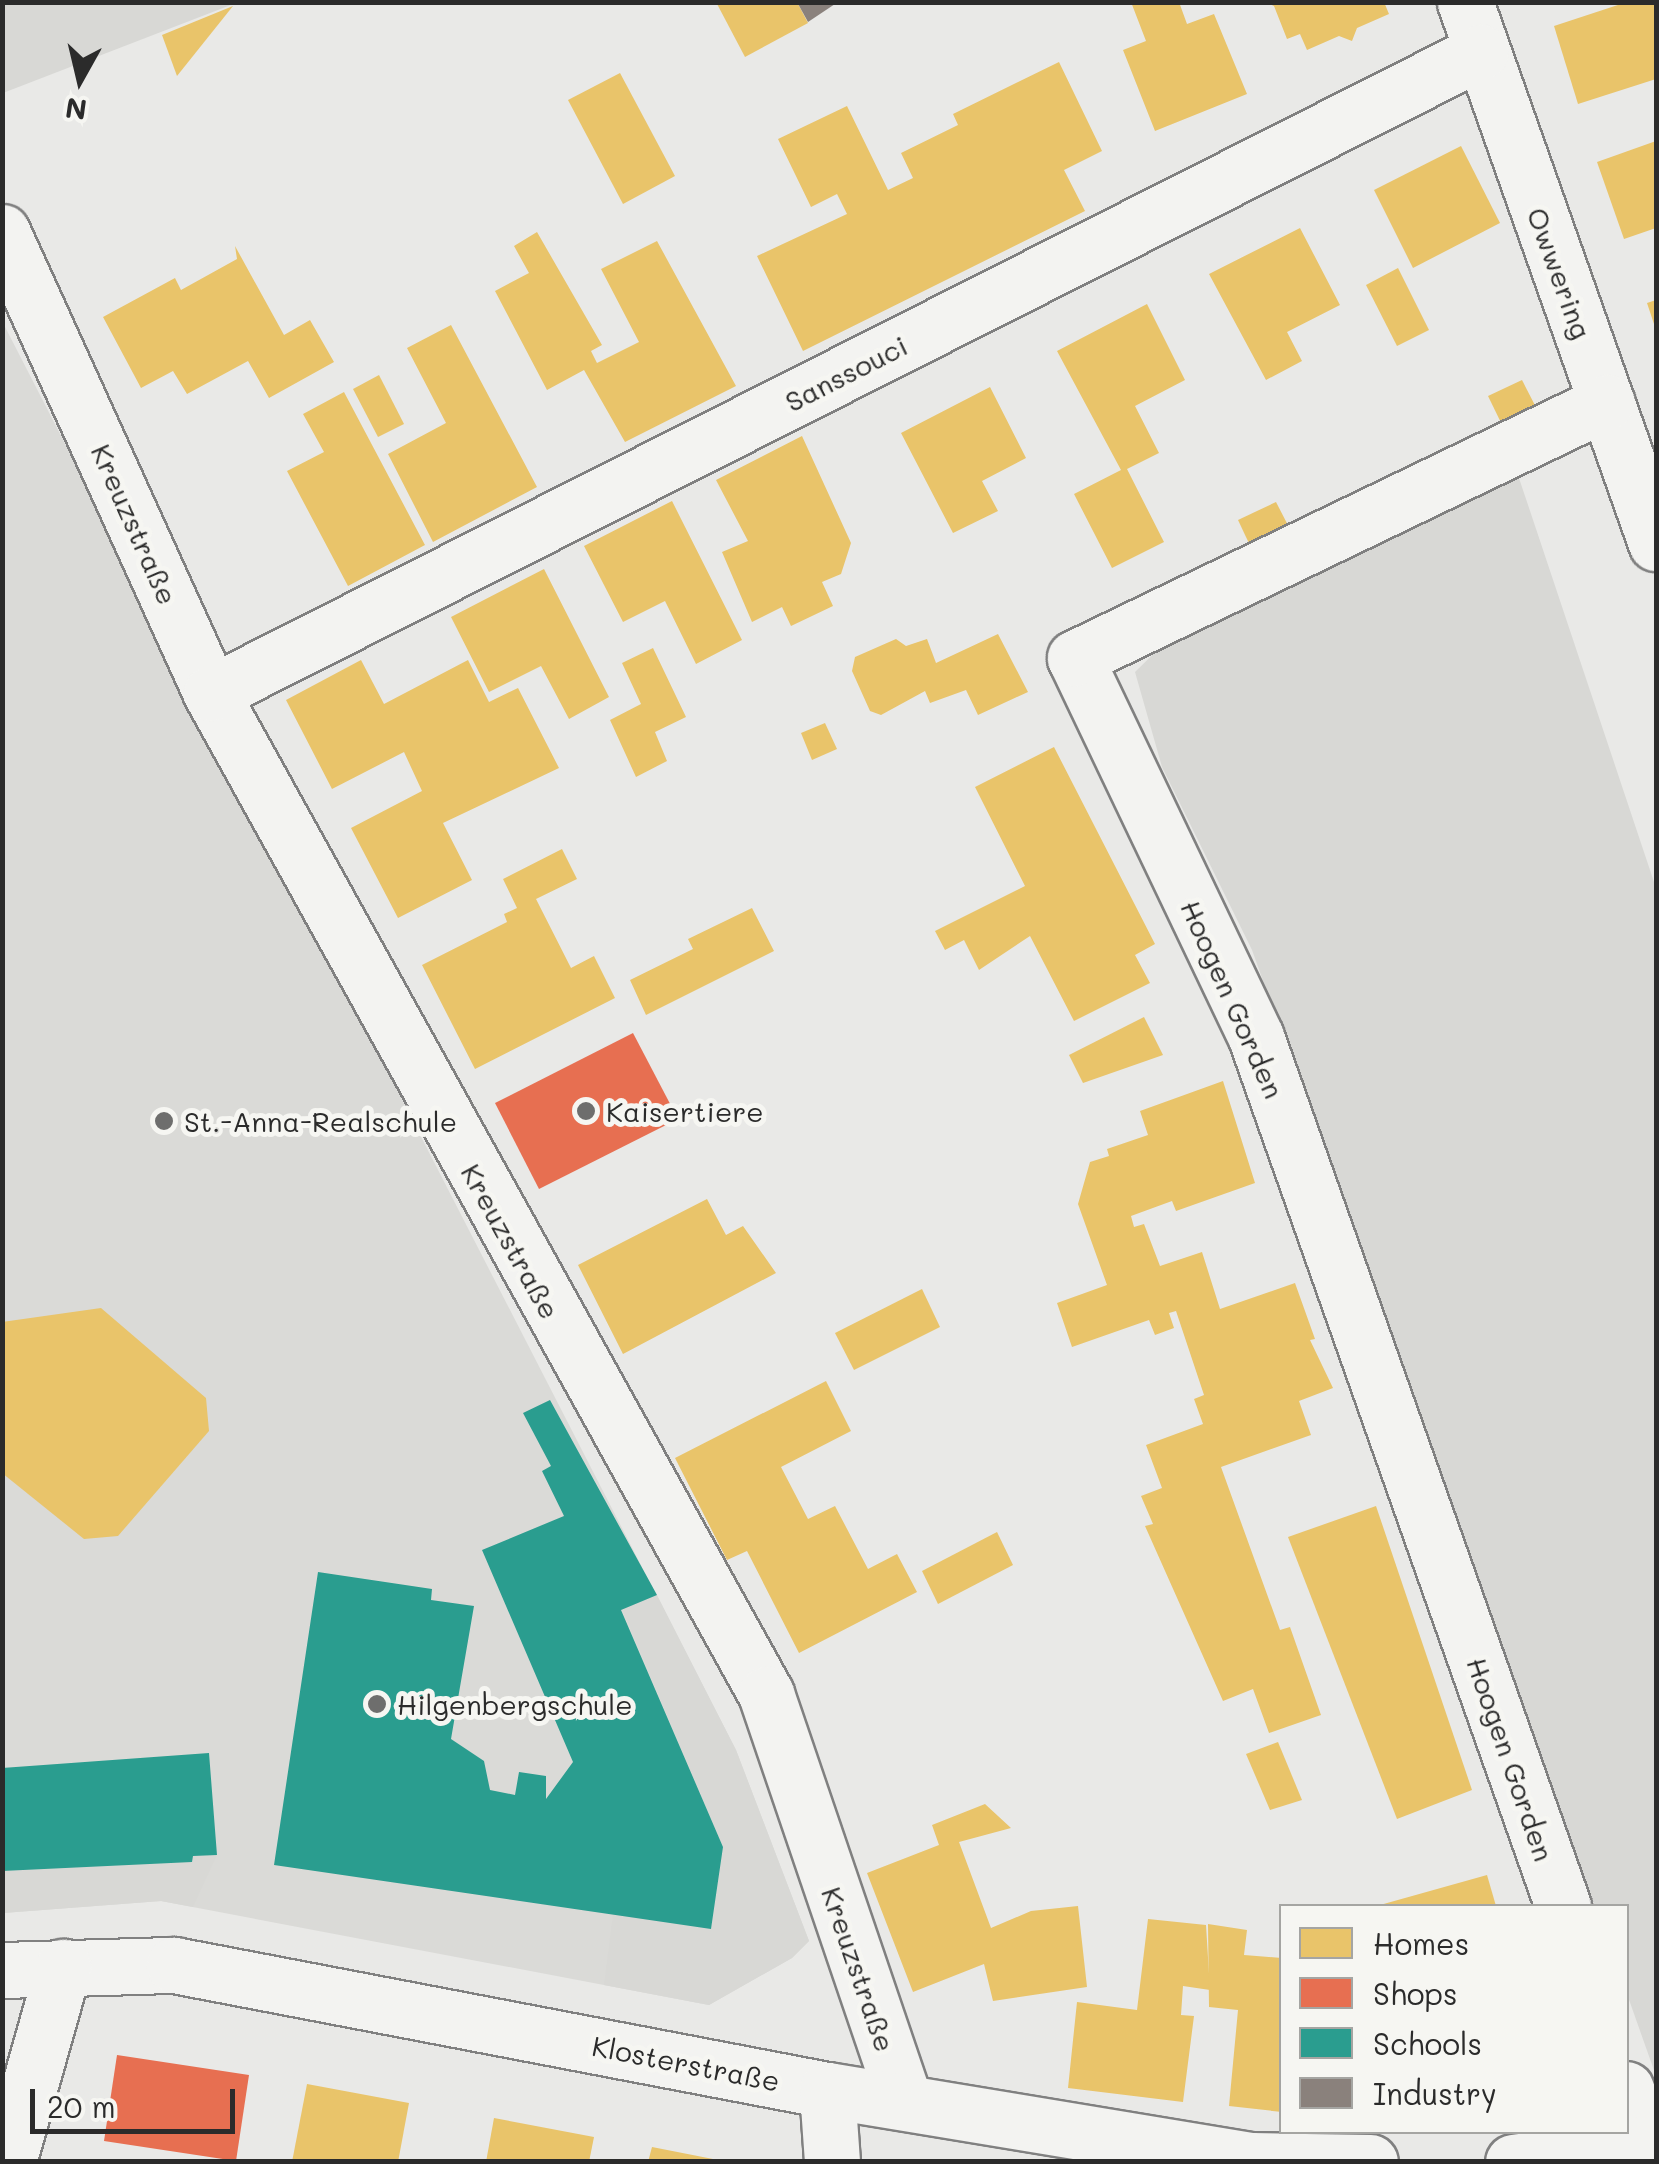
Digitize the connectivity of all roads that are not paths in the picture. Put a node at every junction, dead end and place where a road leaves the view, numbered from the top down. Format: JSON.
{"nodes":[{"id":1,"x":1472,"y":28,"type":"edge"},
{"id":2,"x":2,"y":232,"type":"edge"},
{"id":3,"x":1607,"y":402,"type":"junction"},
{"id":4,"x":1656,"y":543,"type":"edge"},
{"id":5,"x":211,"y":693,"type":"junction"},
{"id":6,"x":1562,"y":1904,"type":"edge"},
{"id":7,"x":63,"y":1967,"type":"junction"},
{"id":8,"x":2,"y":1970,"type":"edge"},
{"id":9,"x":827,"y":2090,"type":"junction"},
{"id":10,"x":1629,"y":2097,"type":"edge"},
{"id":11,"x":904,"y":2102,"type":"junction"},
{"id":12,"x":1656,"y":2130,"type":"edge"},
{"id":13,"x":1656,"y":2142,"type":"edge"},
{"id":14,"x":8,"y":2162,"type":"edge"},
{"id":15,"x":832,"y":2162,"type":"edge"},
{"id":16,"x":1370,"y":2162,"type":"edge"},
{"id":17,"x":1514,"y":2162,"type":"edge"}],
"edges":[{"from":1,"to":3,"type":"street","name":"Owwering"},
{"from":1,"to":5,"type":"street","name":"Sanssouci"},
{"from":2,"to":5,"type":"street","name":"Kreuzstraße"},
{"from":3,"to":4,"type":"street","name":"Owwering"},
{"from":3,"to":6,"type":"street","name":"Hoogen Gorden"},
{"from":5,"to":11,"type":"street","name":"Kreuzstraße"},
{"from":7,"to":8,"type":"street","name":"Klosterstraße"},
{"from":7,"to":9,"type":"street","name":"Klosterstraße"},
{"from":7,"to":14,"type":"street"},
{"from":9,"to":11,"type":"street","name":"Klosterstraße"},
{"from":9,"to":15,"type":"street"},
{"from":10,"to":12,"type":"street"},
{"from":11,"to":16,"type":"street","name":"Klosterstraße"},
{"from":13,"to":17,"type":"street"}]}
